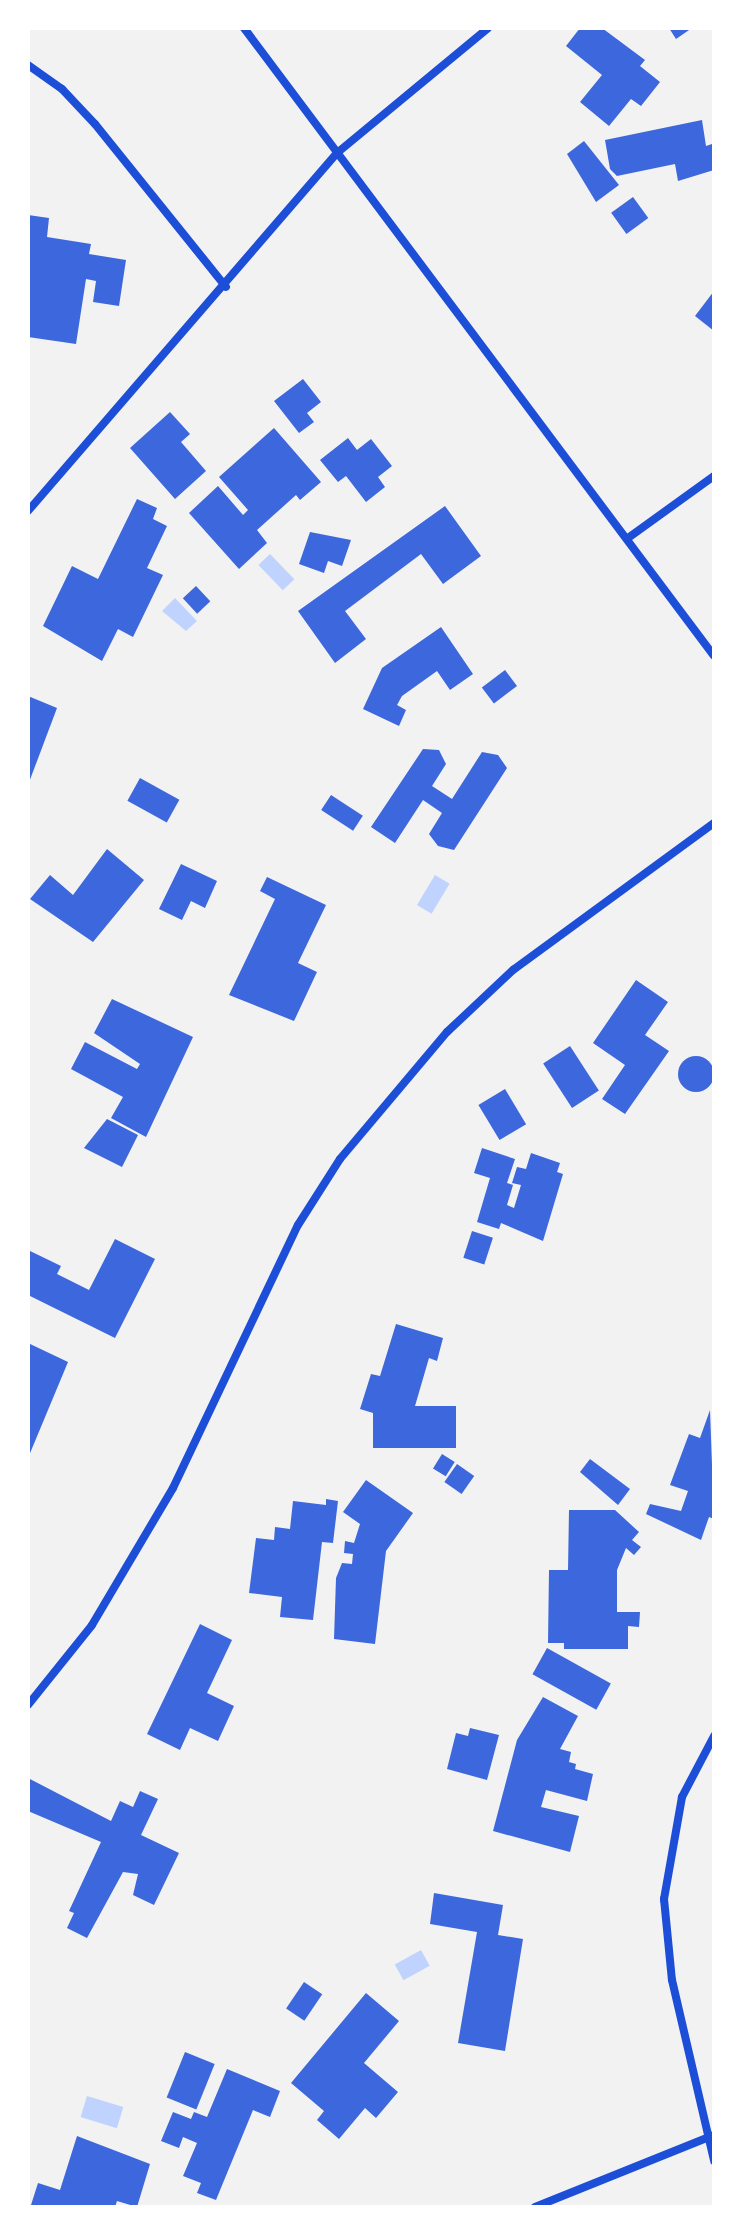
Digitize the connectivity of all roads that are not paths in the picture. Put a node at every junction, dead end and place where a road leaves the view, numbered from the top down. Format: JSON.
{"nodes":[{"id":1,"x":244,"y":28,"type":"edge"},
{"id":2,"x":488,"y":28,"type":"edge"},
{"id":3,"x":28,"y":65,"type":"edge"},
{"id":4,"x":337,"y":153,"type":"junction"},
{"id":5,"x":226,"y":287,"type":"junction"},
{"id":6,"x":714,"y":476,"type":"edge"},
{"id":7,"x":28,"y":511,"type":"edge"},
{"id":8,"x":628,"y":538,"type":"junction"},
{"id":9,"x":714,"y":656,"type":"edge"},
{"id":10,"x":714,"y":823,"type":"edge"},
{"id":11,"x":28,"y":1705,"type":"edge"},
{"id":12,"x":714,"y":1736,"type":"edge"},
{"id":13,"x":711,"y":2136,"type":"edge"},
{"id":14,"x":714,"y":2161,"type":"edge"},
{"id":15,"x":535,"y":2207,"type":"edge"}],
"edges":[{"from":1,"to":4,"type":"street"},
{"from":2,"to":4,"type":"street"},
{"from":3,"to":5,"type":"street"},
{"from":4,"to":5,"type":"street"},
{"from":4,"to":8,"type":"street"},
{"from":5,"to":7,"type":"street"},
{"from":6,"to":8,"type":"street"},
{"from":8,"to":9,"type":"street"},
{"from":10,"to":11,"type":"street"},
{"from":12,"to":13,"type":"street"},
{"from":13,"to":14,"type":"street"},
{"from":13,"to":15,"type":"street"}]}
